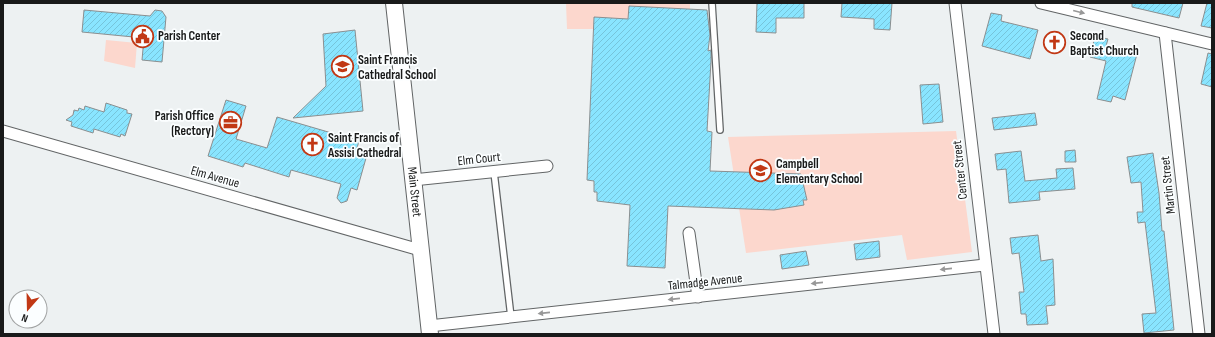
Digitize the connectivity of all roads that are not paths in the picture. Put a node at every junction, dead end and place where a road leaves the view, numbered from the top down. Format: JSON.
{"nodes":[{"id":1,"x":394,"y":3,"type":"edge"},
{"id":2,"x":712,"y":3,"type":"edge"},
{"id":3,"x":956,"y":3,"type":"edge"},
{"id":4,"x":1041,"y":3,"type":"edge"},
{"id":5,"x":1165,"y":33,"type":"junction"},
{"id":6,"x":1212,"y":44,"type":"edge"},
{"id":7,"x":720,"y":130,"type":"dead end"},
{"id":8,"x":3,"y":131,"type":"edge"},
{"id":9,"x":547,"y":166,"type":"dead end"},
{"id":10,"x":494,"y":172,"type":"junction"},
{"id":11,"x":413,"y":180,"type":"junction"},
{"id":12,"x":689,"y":233,"type":"dead end"},
{"id":13,"x":420,"y":250,"type":"junction"},
{"id":14,"x":985,"y":265,"type":"junction"},
{"id":15,"x":698,"y":297,"type":"junction"},
{"id":16,"x":511,"y":317,"type":"junction"},
{"id":17,"x":429,"y":330,"type":"edge"},
{"id":18,"x":994,"y":334,"type":"edge"},
{"id":19,"x":1199,"y":334,"type":"edge"}],
"edges":[{"from":1,"to":11,"type":"street","name":"Main Street"},
{"from":2,"to":7,"type":"lane"},
{"from":3,"to":14,"type":"street","name":"Center Street"},
{"from":4,"to":5,"type":"street","one_way":true},
{"from":5,"to":6,"type":"street"},
{"from":5,"to":19,"type":"street","name":"Martin Street"},
{"from":8,"to":13,"type":"street","name":"Elm Avenue"},
{"from":9,"to":10,"type":"street","name":"Elm Court"},
{"from":10,"to":11,"type":"street","name":"Elm Court"},
{"from":10,"to":16,"type":"lane"},
{"from":11,"to":13,"type":"street","name":"Main Street"},
{"from":12,"to":15,"type":"street"},
{"from":13,"to":17,"type":"street","name":"Main Street"},
{"from":14,"to":15,"type":"street","name":"Talmadge Avenue","one_way":true},
{"from":14,"to":18,"type":"street","name":"Center Street"},
{"from":15,"to":16,"type":"street","name":"Talmadge Avenue","one_way":true},
{"from":16,"to":17,"type":"street","name":"Talmadge Avenue"}]}
